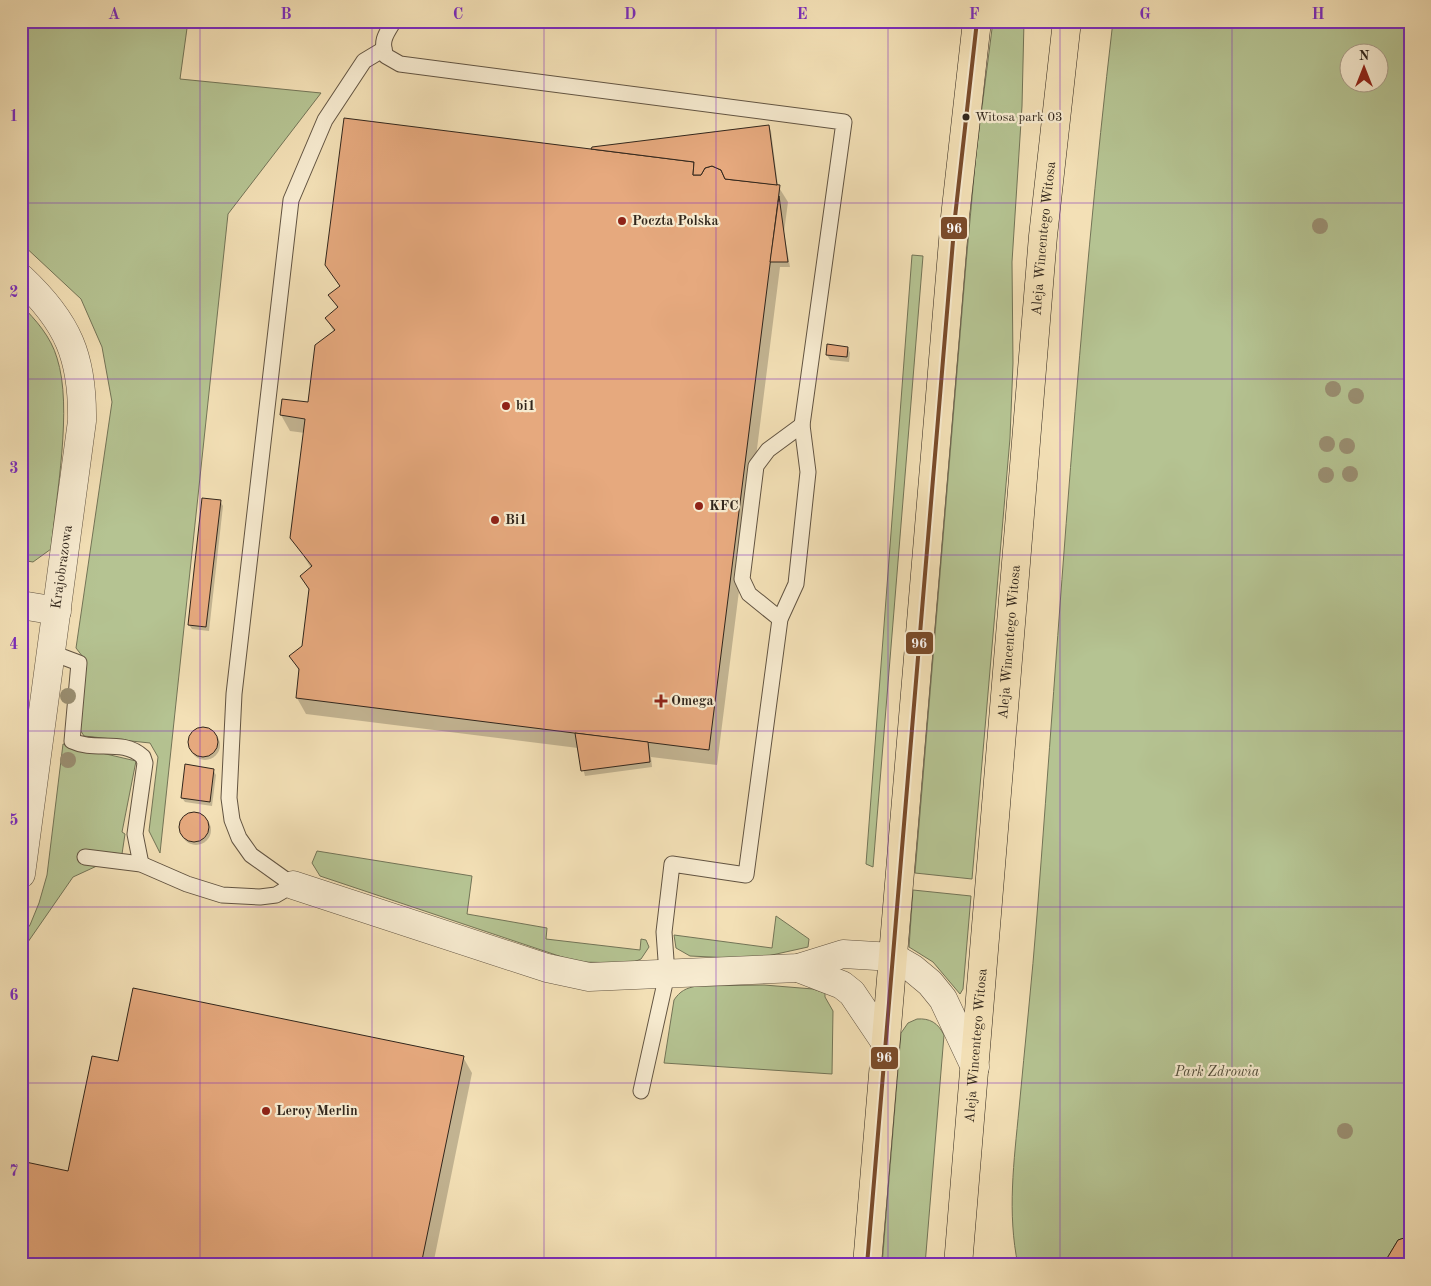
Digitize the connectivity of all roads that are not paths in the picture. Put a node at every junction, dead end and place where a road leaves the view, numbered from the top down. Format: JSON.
{"nodes":[{"id":1,"x":394,"y":21,"type":"edge"},
{"id":2,"x":977,"y":21,"type":"edge"},
{"id":3,"x":1066,"y":21,"type":"edge"},
{"id":4,"x":384,"y":49,"type":"junction"},
{"id":5,"x":21,"y":278,"type":"edge"},
{"id":6,"x":802,"y":425,"type":"junction"},
{"id":7,"x":21,"y":605,"type":"edge"},
{"id":8,"x":56,"y":611,"type":"junction"},
{"id":9,"x":780,"y":619,"type":"junction"},
{"id":10,"x":63,"y":657,"type":"dead end"},
{"id":11,"x":85,"y":857,"type":"dead end"},
{"id":12,"x":141,"y":864,"type":"junction"},
{"id":13,"x":21,"y":874,"type":"edge"},
{"id":14,"x":293,"y":885,"type":"junction"},
{"id":15,"x":893,"y":957,"type":"junction"},
{"id":16,"x":798,"y":968,"type":"junction"},
{"id":17,"x":667,"y":974,"type":"junction"},
{"id":18,"x":886,"y":1042,"type":"junction"},
{"id":19,"x":975,"y":1067,"type":"junction"},
{"id":20,"x":641,"y":1091,"type":"dead end"},
{"id":21,"x":867,"y":1265,"type":"edge"},
{"id":22,"x":958,"y":1265,"type":"edge"}],
"edges":[{"from":1,"to":4,"type":"lane"},
{"from":2,"to":15,"type":"main road"},
{"from":3,"to":19,"type":"main road","name":"Aleja Wincentego Witosa"},
{"from":4,"to":6,"type":"lane"},
{"from":4,"to":14,"type":"lane"},
{"from":5,"to":8,"type":"street","name":"Krajobrazowa"},
{"from":6,"to":9,"type":"lane"},
{"from":6,"to":9,"type":"lane"},
{"from":7,"to":8,"type":"street"},
{"from":8,"to":13,"type":"street","name":"Krajobrazowa"},
{"from":9,"to":17,"type":"lane"},
{"from":10,"to":12,"type":"lane"},
{"from":11,"to":12,"type":"lane"},
{"from":12,"to":14,"type":"lane"},
{"from":14,"to":17,"type":"street"},
{"from":15,"to":16,"type":"street"},
{"from":15,"to":18,"type":"main road"},
{"from":15,"to":19,"type":"street"},
{"from":16,"to":17,"type":"street"},
{"from":16,"to":18,"type":"street"},
{"from":17,"to":20,"type":"lane"},
{"from":18,"to":21,"type":"main road"},
{"from":19,"to":22,"type":"main road","name":"Aleja Wincentego Witosa"}]}
